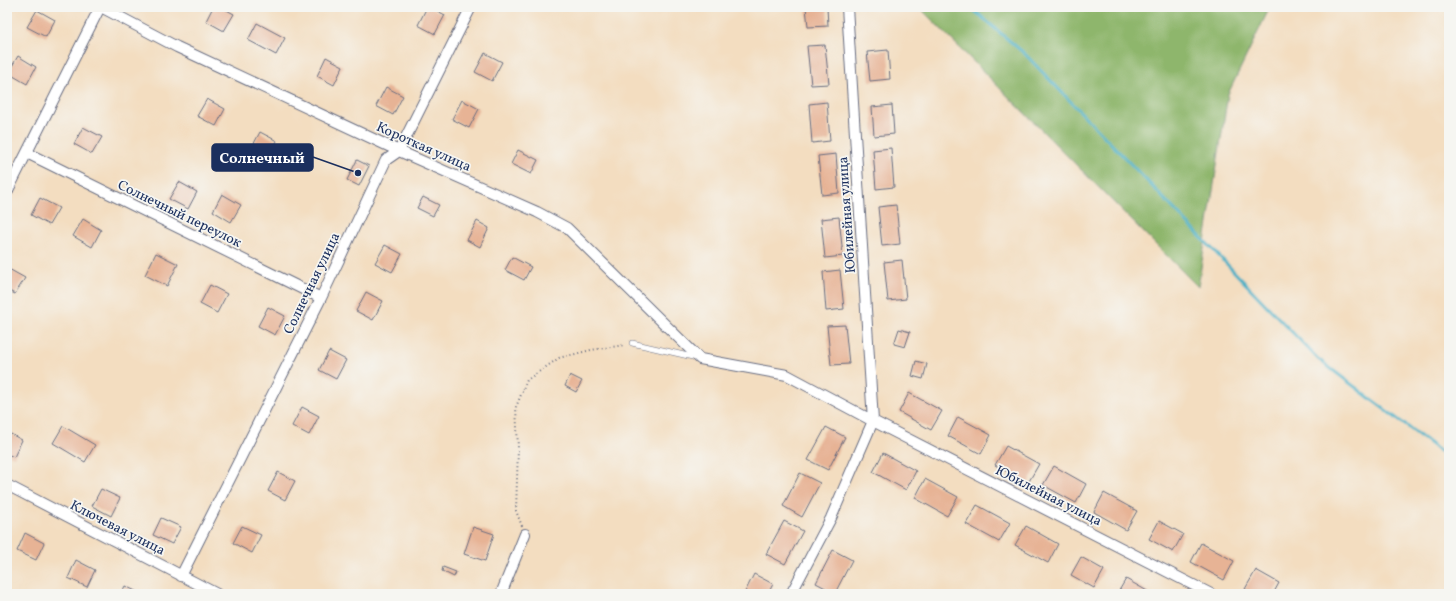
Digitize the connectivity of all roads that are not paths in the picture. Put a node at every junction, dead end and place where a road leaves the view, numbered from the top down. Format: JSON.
{"nodes":[{"id":1,"x":101,"y":7,"type":"edge"},
{"id":2,"x":471,"y":7,"type":"edge"},
{"id":3,"x":847,"y":7,"type":"edge"},
{"id":4,"x":399,"y":151,"type":"junction"},
{"id":5,"x":26,"y":153,"type":"junction"},
{"id":6,"x":7,"y":192,"type":"edge"},
{"id":7,"x":321,"y":298,"type":"junction"},
{"id":8,"x":632,"y":343,"type":"road end"},
{"id":9,"x":700,"y":359,"type":"junction"},
{"id":10,"x":873,"y":421,"type":"junction"},
{"id":11,"x":7,"y":485,"type":"edge"},
{"id":12,"x":525,"y":534,"type":"road end"},
{"id":13,"x":181,"y":576,"type":"junction"},
{"id":14,"x":217,"y":594,"type":"edge"},
{"id":15,"x":501,"y":594,"type":"edge"},
{"id":16,"x":791,"y":594,"type":"edge"},
{"id":17,"x":1211,"y":594,"type":"edge"}],
"edges":[{"from":1,"to":4,"type":"street","name":"Короткая улица"},
{"from":1,"to":5,"type":"street"},
{"from":2,"to":4,"type":"street","name":"Солнечная улица"},
{"from":3,"to":10,"type":"street","name":"Юбилейная улица"},
{"from":4,"to":7,"type":"street","name":"Солнечная улица"},
{"from":4,"to":9,"type":"street","name":"Короткая улица"},
{"from":5,"to":6,"type":"street"},
{"from":5,"to":7,"type":"street","name":"Солнечный переулок"},
{"from":7,"to":13,"type":"street","name":"Солнечная улица"},
{"from":8,"to":9,"type":"lane"},
{"from":9,"to":10,"type":"street","name":"Юбилейная улица"},
{"from":10,"to":16,"type":"street","name":"Юбилейная улица"},
{"from":10,"to":17,"type":"street","name":"Юбилейная улица"},
{"from":11,"to":13,"type":"street","name":"Ключевая улица"},
{"from":12,"to":15,"type":"street"},
{"from":13,"to":14,"type":"street","name":"Ключевая улица"}]}
